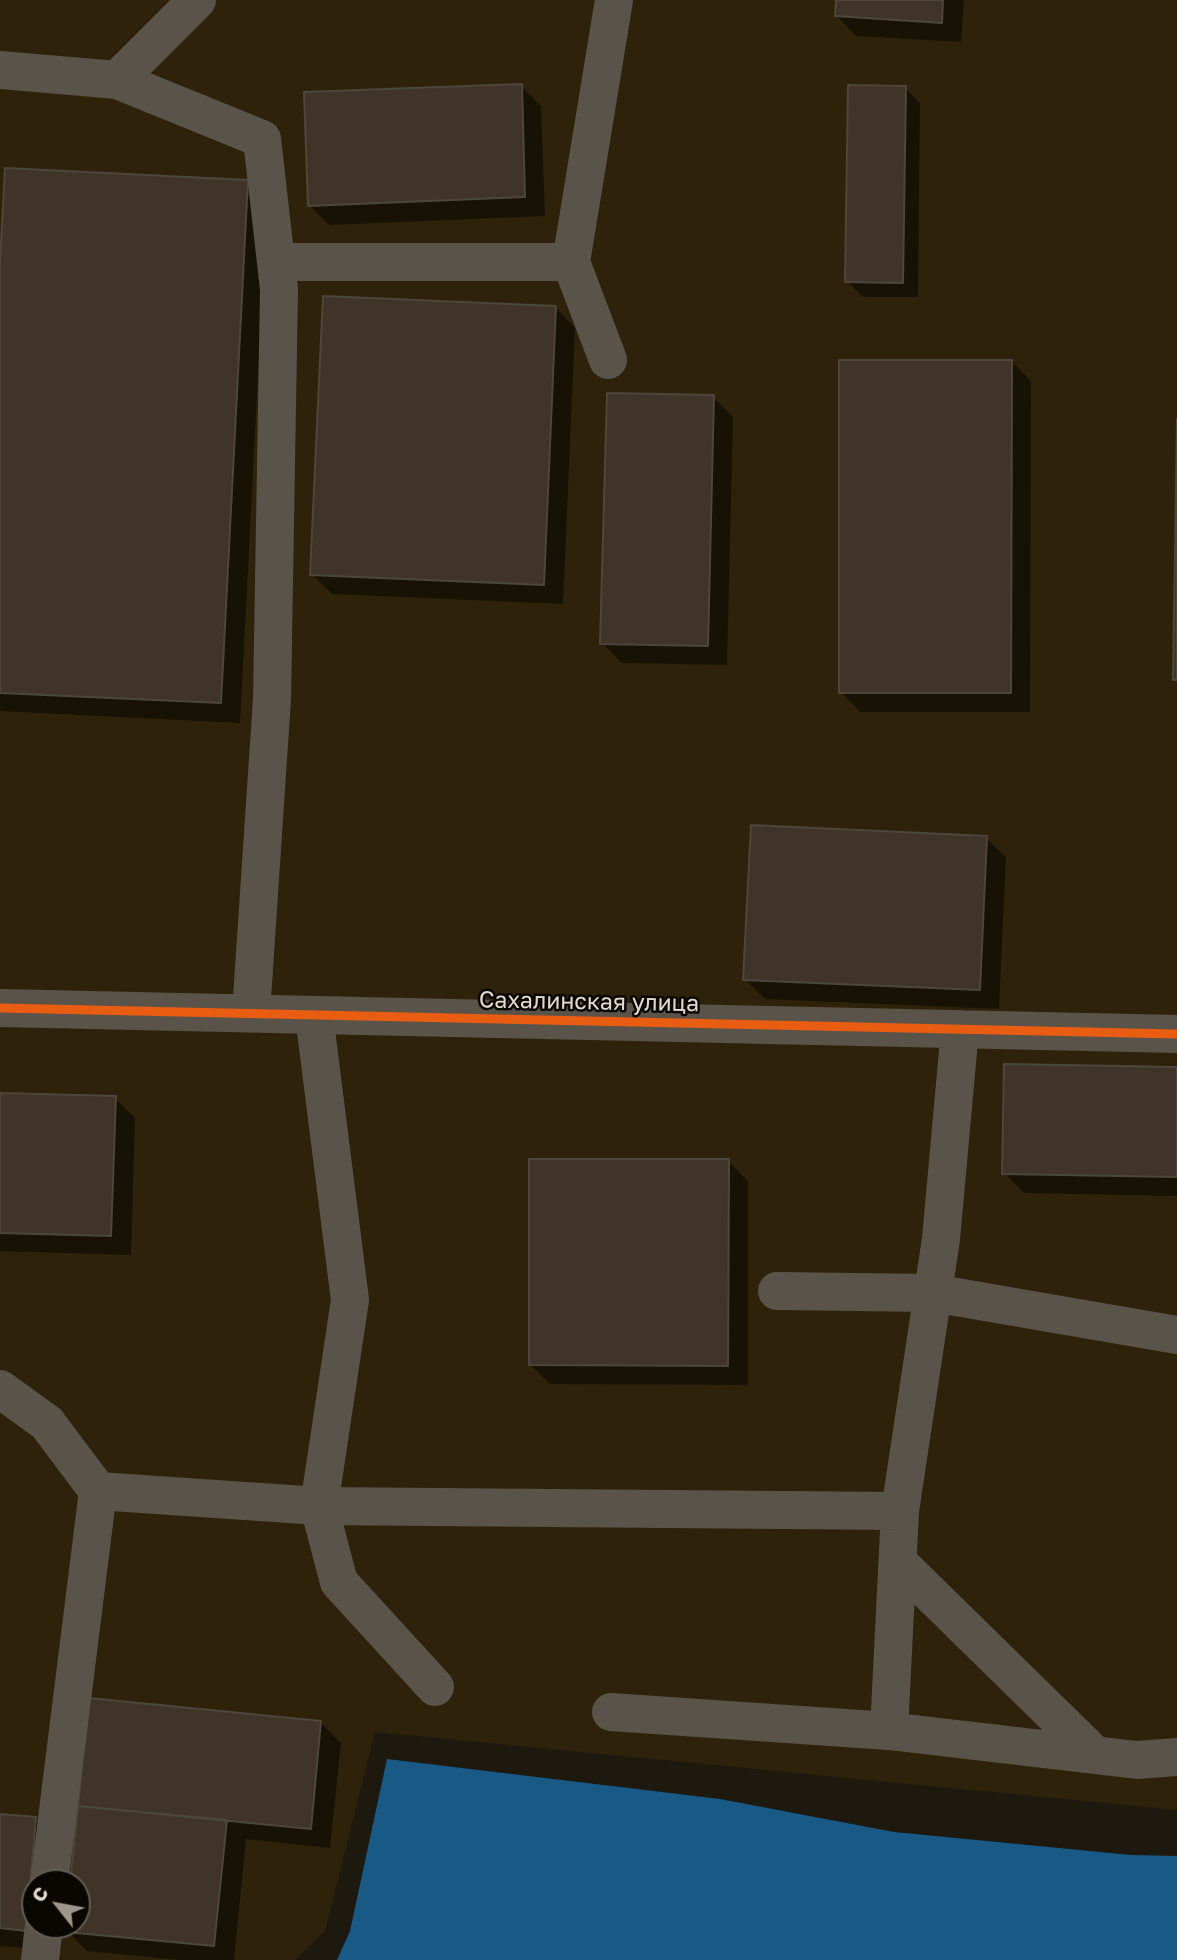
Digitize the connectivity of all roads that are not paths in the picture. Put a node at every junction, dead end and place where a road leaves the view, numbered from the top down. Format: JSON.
{"nodes":[{"id":1,"x":197,"y":0,"type":"edge"},
{"id":2,"x":614,"y":0,"type":"edge"},
{"id":3,"x":0,"y":70,"type":"edge"},
{"id":4,"x":117,"y":80,"type":"junction"},
{"id":5,"x":276,"y":262,"type":"junction"},
{"id":6,"x":571,"y":262,"type":"junction"},
{"id":7,"x":608,"y":360,"type":"dead end"},
{"id":8,"x":0,"y":1008,"type":"edge"},
{"id":9,"x":251,"y":1013,"type":"junction"},
{"id":10,"x":314,"y":1015,"type":"junction"},
{"id":11,"x":960,"y":1029,"type":"junction"},
{"id":12,"x":1177,"y":1034,"type":"edge"},
{"id":13,"x":777,"y":1291,"type":"dead end"},
{"id":14,"x":933,"y":1293,"type":"junction"},
{"id":15,"x":1177,"y":1335,"type":"edge"},
{"id":16,"x":0,"y":1389,"type":"edge"},
{"id":17,"x":98,"y":1491,"type":"junction"},
{"id":18,"x":319,"y":1506,"type":"junction"},
{"id":19,"x":900,"y":1511,"type":"junction"},
{"id":20,"x":898,"y":1562,"type":"junction"},
{"id":21,"x":435,"y":1687,"type":"dead end"},
{"id":22,"x":611,"y":1712,"type":"dead end"},
{"id":23,"x":889,"y":1731,"type":"junction"},
{"id":24,"x":1095,"y":1755,"type":"junction"},
{"id":25,"x":1177,"y":1757,"type":"edge"},
{"id":26,"x":52,"y":1869,"type":"edge"},
{"id":27,"x":42,"y":1939,"type":"edge"},
{"id":28,"x":40,"y":1960,"type":"edge"}],
"edges":[{"from":1,"to":4,"type":"street"},
{"from":2,"to":6,"type":"street"},
{"from":3,"to":4,"type":"street"},
{"from":4,"to":5,"type":"street"},
{"from":5,"to":6,"type":"street"},
{"from":5,"to":9,"type":"street"},
{"from":6,"to":7,"type":"street"},
{"from":8,"to":9,"type":"street","name":"Сахалинская улица"},
{"from":9,"to":10,"type":"street","name":"Сахалинская улица"},
{"from":10,"to":11,"type":"street","name":"Сахалинская улица"},
{"from":10,"to":18,"type":"street"},
{"from":11,"to":12,"type":"street","name":"Сахалинская улица"},
{"from":11,"to":14,"type":"street"},
{"from":13,"to":14,"type":"street"},
{"from":14,"to":15,"type":"street"},
{"from":14,"to":19,"type":"street"},
{"from":16,"to":17,"type":"street"},
{"from":17,"to":18,"type":"street"},
{"from":17,"to":26,"type":"street"},
{"from":18,"to":19,"type":"street"},
{"from":18,"to":21,"type":"street"},
{"from":19,"to":20,"type":"street"},
{"from":20,"to":23,"type":"street"},
{"from":20,"to":24,"type":"street"},
{"from":22,"to":23,"type":"street"},
{"from":23,"to":24,"type":"street"},
{"from":24,"to":25,"type":"street"},
{"from":27,"to":28,"type":"street"}]}
